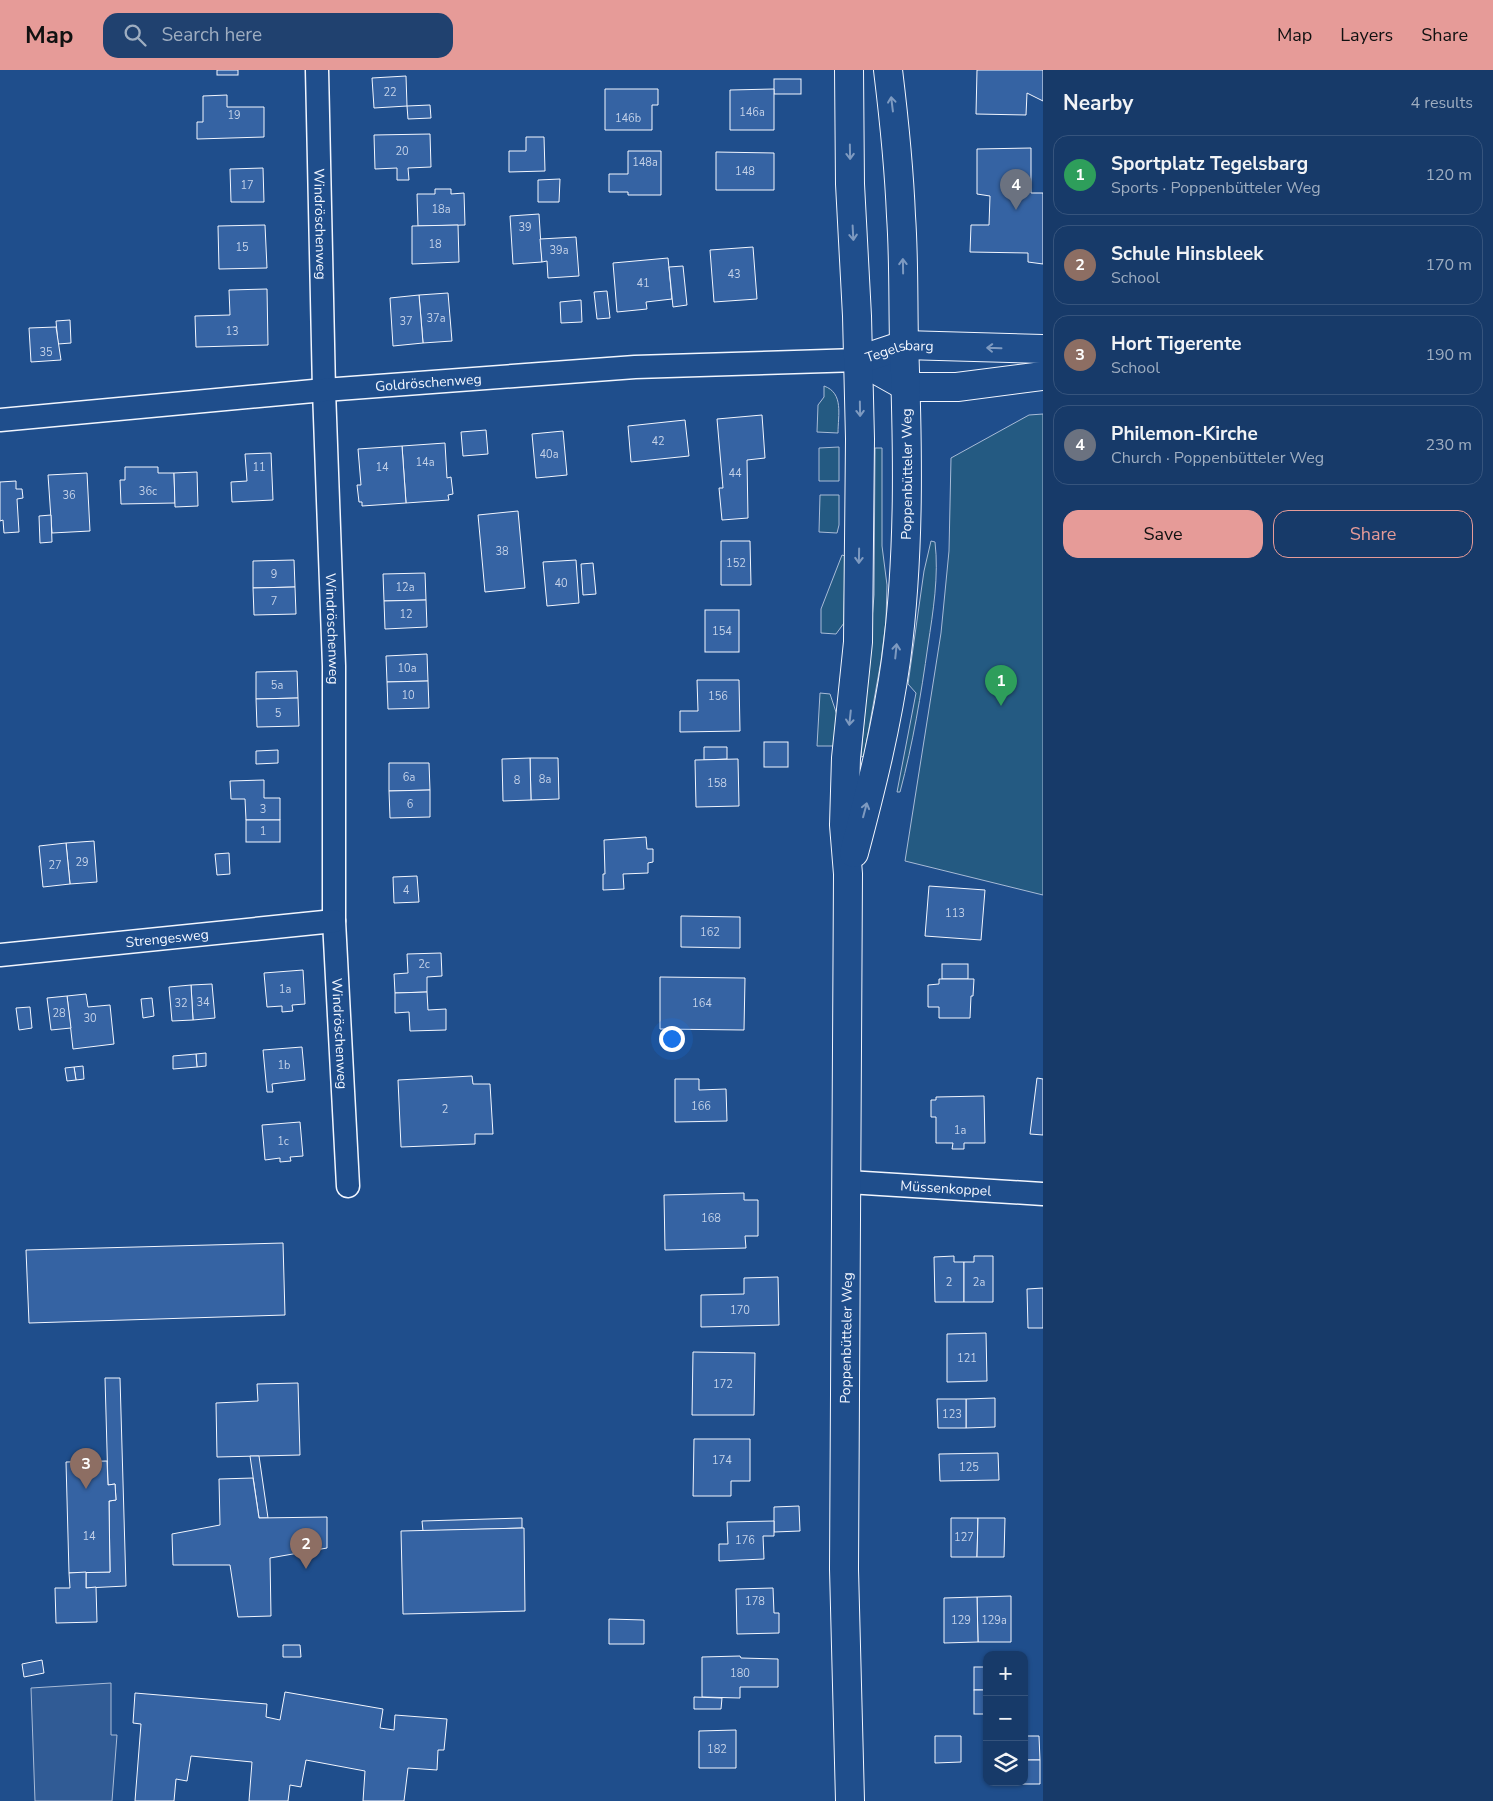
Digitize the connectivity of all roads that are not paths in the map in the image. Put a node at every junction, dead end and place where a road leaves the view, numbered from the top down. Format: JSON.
{"nodes":[{"id":1,"x":317,"y":70,"type":"edge"},
{"id":2,"x":849,"y":70,"type":"edge"},
{"id":3,"x":888,"y":70,"type":"edge"},
{"id":4,"x":904,"y":345,"type":"junction"},
{"id":5,"x":1043,"y":349,"type":"edge"},
{"id":6,"x":859,"y":360,"type":"junction"},
{"id":7,"x":1043,"y":376,"type":"edge"},
{"id":8,"x":907,"y":387,"type":"junction"},
{"id":9,"x":324,"y":390,"type":"junction"},
{"id":10,"x":0,"y":420,"type":"edge"},
{"id":11,"x":848,"y":874,"type":"junction"},
{"id":12,"x":334,"y":921,"type":"junction"},
{"id":13,"x":0,"y":955,"type":"edge"},
{"id":14,"x":848,"y":1182,"type":"junction"},
{"id":15,"x":348,"y":1186,"type":"dead end"},
{"id":16,"x":1043,"y":1194,"type":"edge"},
{"id":17,"x":850,"y":1801,"type":"edge"}],
"edges":[{"from":1,"to":9,"type":"street","name":"Windröschenweg"},
{"from":2,"to":6,"type":"main road","name":"Poppenbütteler Weg","one_way":true},
{"from":4,"to":3,"type":"main road","name":"Poppenbütteler Weg","one_way":true},
{"from":5,"to":4,"type":"main road","name":"Tegelsbarg","one_way":true},
{"from":4,"to":6,"type":"main road","name":"Tegelsbarg"},
{"from":4,"to":8,"type":"main road","name":"Poppenbütteler Weg"},
{"from":6,"to":8,"type":"main road","name":"Tegelsbarg"},
{"from":6,"to":9,"type":"street","name":"Goldröschenweg"},
{"from":6,"to":11,"type":"main road","name":"Poppenbütteler Weg","one_way":true},
{"from":7,"to":8,"type":"main road","name":"Tegelsbarg"},
{"from":11,"to":8,"type":"main road","name":"Poppenbütteler Weg","one_way":true},
{"from":9,"to":10,"type":"street","name":"Goldröschenweg"},
{"from":9,"to":12,"type":"street","name":"Windröschenweg"},
{"from":11,"to":14,"type":"main road","name":"Poppenbütteler Weg"},
{"from":12,"to":13,"type":"street","name":"Strengesweg"},
{"from":12,"to":15,"type":"street","name":"Windröschenweg"},
{"from":14,"to":16,"type":"street","name":"Müssenkoppel"},
{"from":14,"to":17,"type":"main road","name":"Poppenbütteler Weg"}]}
